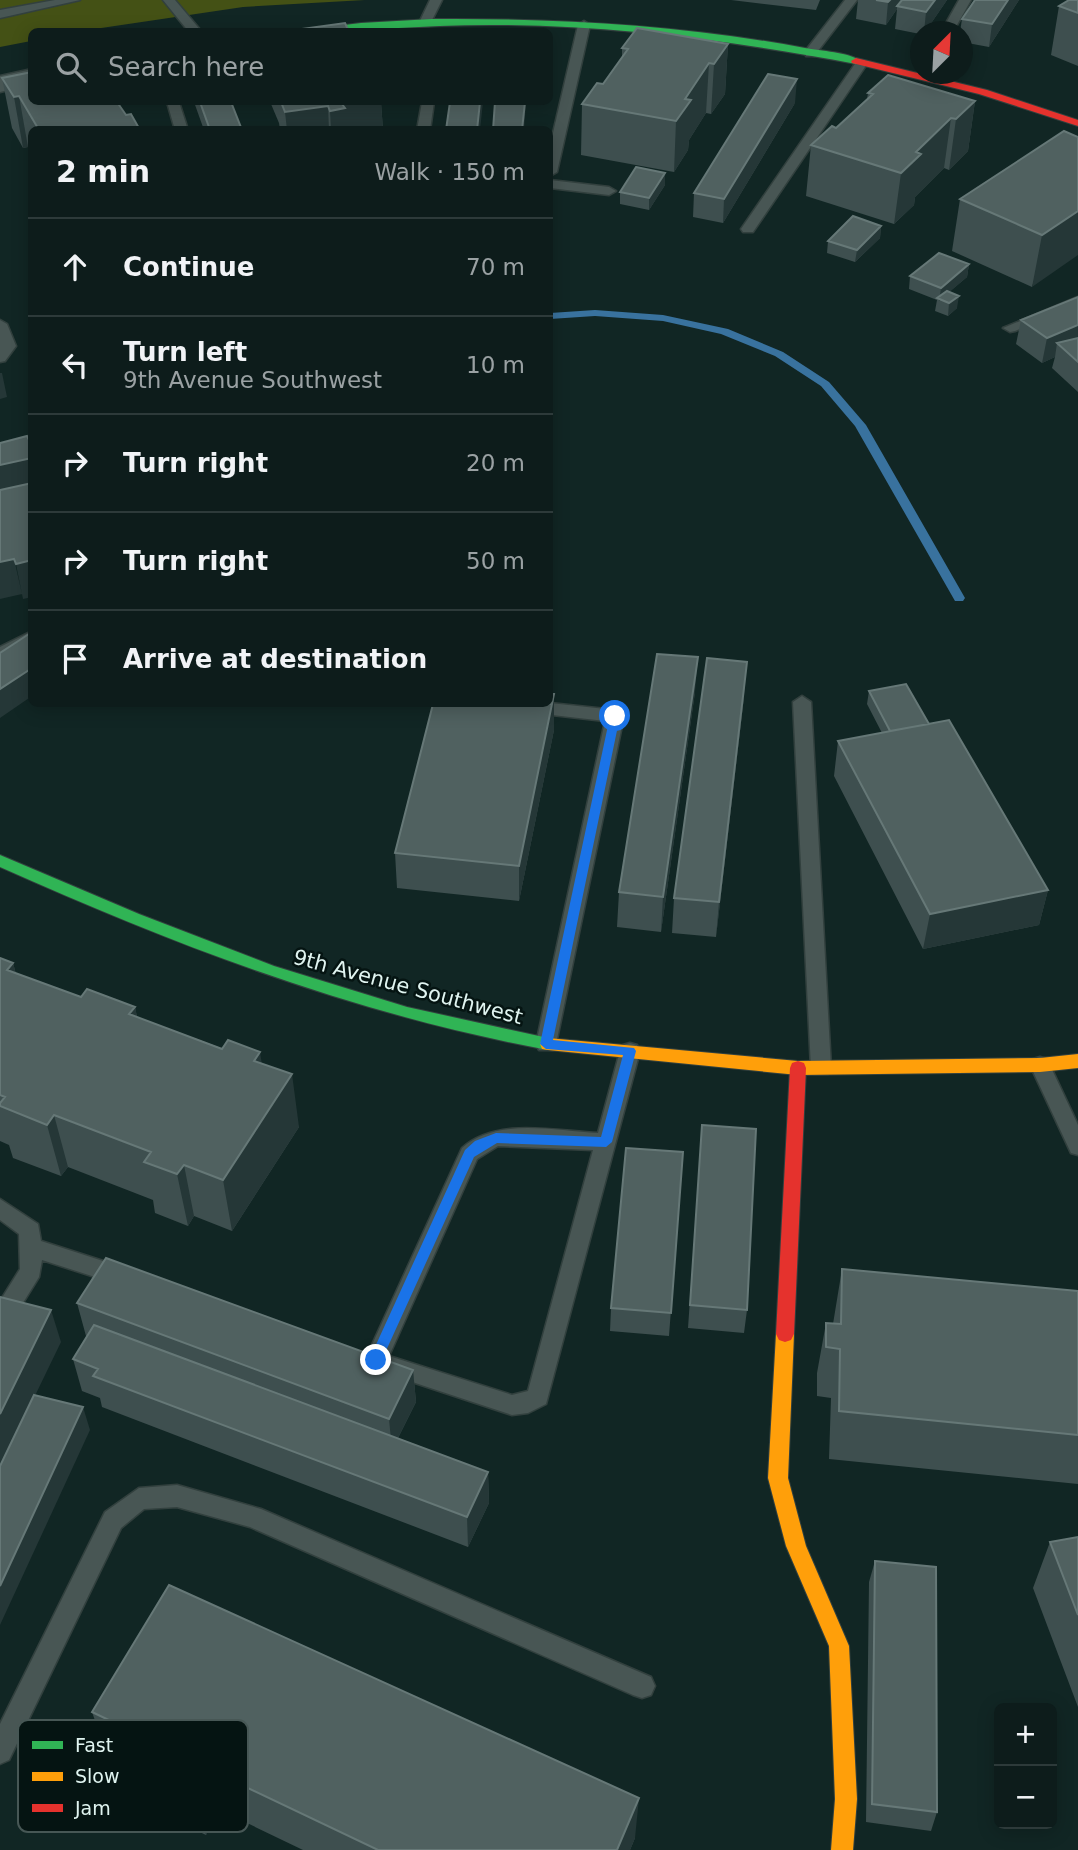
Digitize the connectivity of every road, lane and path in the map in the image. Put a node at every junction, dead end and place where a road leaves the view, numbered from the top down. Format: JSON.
{"nodes":[{"id":1,"x":74,"y":0,"type":"edge"},
{"id":2,"x":169,"y":0,"type":"edge"},
{"id":3,"x":436,"y":0,"type":"edge"},
{"id":4,"x":850,"y":0,"type":"edge"},
{"id":5,"x":965,"y":0,"type":"edge"},
{"id":6,"x":0,"y":14,"type":"edge"},
{"id":7,"x":953,"y":21,"type":"edge"},
{"id":8,"x":425,"y":23,"type":"junction"},
{"id":9,"x":584,"y":25,"type":"junction"},
{"id":10,"x":442,"y":27,"type":"edge"},
{"id":11,"x":193,"y":28,"type":"edge"},
{"id":12,"x":321,"y":28,"type":"edge"},
{"id":13,"x":810,"y":53,"type":"junction"},
{"id":14,"x":861,"y":64,"type":"junction"},
{"id":15,"x":910,"y":73,"type":"edge"},
{"id":16,"x":28,"y":77,"type":"edge"},
{"id":17,"x":0,"y":84,"type":"edge"},
{"id":18,"x":951,"y":84,"type":"edge"},
{"id":19,"x":174,"y":105,"type":"edge"},
{"id":20,"x":427,"y":105,"type":"edge"},
{"id":21,"x":1078,"y":123,"type":"edge"},
{"id":22,"x":181,"y":126,"type":"edge"},
{"id":23,"x":424,"y":126,"type":"edge"},
{"id":24,"x":553,"y":159,"type":"edge"},
{"id":25,"x":553,"y":184,"type":"edge"},
{"id":26,"x":610,"y":191,"type":"dead end"},
{"id":27,"x":748,"y":229,"type":"dead end"},
{"id":28,"x":1078,"y":301,"type":"edge"},
{"id":29,"x":0,"y":324,"type":"edge"},
{"id":30,"x":1010,"y":328,"type":"dead end"},
{"id":31,"x":0,"y":358,"type":"edge"},
{"id":32,"x":28,"y":637,"type":"edge"},
{"id":33,"x":0,"y":654,"type":"edge"},
{"id":34,"x":802,"y":702,"type":"dead end"},
{"id":35,"x":535,"y":707,"type":"edge"},
{"id":36,"x":0,"y":861,"type":"edge"},
{"id":37,"x":546,"y":1044,"type":"junction"},
{"id":38,"x":630,"y":1051,"type":"junction"},
{"id":39,"x":1078,"y":1061,"type":"edge"},
{"id":40,"x":1040,"y":1065,"type":"junction"},
{"id":41,"x":798,"y":1068,"type":"junction"},
{"id":42,"x":821,"y":1068,"type":"junction"},
{"id":43,"x":606,"y":1142,"type":"junction"},
{"id":44,"x":1078,"y":1147,"type":"edge"},
{"id":45,"x":0,"y":1208,"type":"edge"},
{"id":46,"x":30,"y":1247,"type":"junction"},
{"id":47,"x":150,"y":1286,"type":"edge"},
{"id":48,"x":0,"y":1320,"type":"edge"},
{"id":49,"x":349,"y":1352,"type":"edge"},
{"id":50,"x":376,"y":1360,"type":"junction"},
{"id":51,"x":642,"y":1686,"type":"dead end"},
{"id":52,"x":0,"y":1751,"type":"edge"},
{"id":53,"x":842,"y":1850,"type":"edge"}],
"edges":[{"from":1,"to":6,"type":"lane"},
{"from":2,"to":11,"type":"lane"},
{"from":3,"to":8,"type":"lane"},
{"from":4,"to":13,"type":"lane"},
{"from":5,"to":7,"type":"lane"},
{"from":8,"to":10,"type":"street"},
{"from":8,"to":12,"type":"street"},
{"from":9,"to":10,"type":"street"},
{"from":9,"to":13,"type":"street"},
{"from":9,"to":24,"type":"lane"},
{"from":13,"to":14,"type":"street"},
{"from":14,"to":15,"type":"street"},
{"from":14,"to":27,"type":"lane"},
{"from":16,"to":17,"type":"street"},
{"from":18,"to":21,"type":"street"},
{"from":19,"to":22,"type":"lane"},
{"from":20,"to":23,"type":"lane"},
{"from":25,"to":26,"type":"lane"},
{"from":28,"to":30,"type":"lane"},
{"from":29,"to":31,"type":"lane"},
{"from":32,"to":33,"type":"lane"},
{"from":34,"to":42,"type":"lane"},
{"from":35,"to":37,"type":"lane"},
{"from":36,"to":37,"type":"street","name":"9th Avenue Southwest"},
{"from":37,"to":38,"type":"street","name":"9th Avenue Southwest"},
{"from":38,"to":41,"type":"street","name":"9th Avenue Southwest"},
{"from":38,"to":43,"type":"lane"},
{"from":39,"to":40,"type":"street","name":"9th Avenue Southwest"},
{"from":40,"to":42,"type":"street","name":"9th Avenue Southwest"},
{"from":40,"to":44,"type":"lane"},
{"from":41,"to":42,"type":"street","name":"9th Avenue Southwest"},
{"from":41,"to":53,"type":"street"},
{"from":43,"to":50,"type":"lane"},
{"from":43,"to":50,"type":"lane"},
{"from":45,"to":46,"type":"lane"},
{"from":46,"to":47,"type":"lane"},
{"from":46,"to":48,"type":"lane"},
{"from":49,"to":50,"type":"lane"},
{"from":51,"to":52,"type":"lane"}]}
